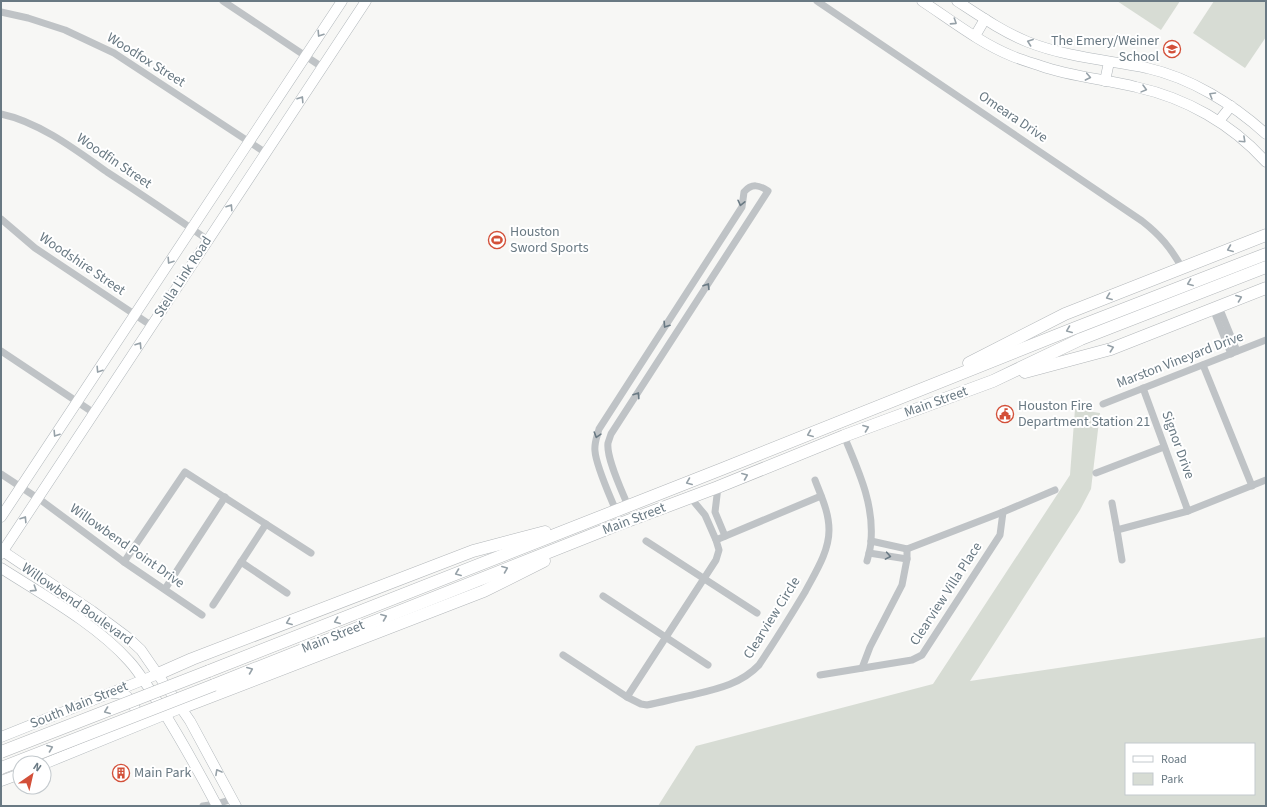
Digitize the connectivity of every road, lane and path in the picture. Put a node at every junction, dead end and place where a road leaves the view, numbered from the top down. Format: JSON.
{"nodes":[{"id":1,"x":223,"y":1,"type":"edge"},
{"id":2,"x":342,"y":1,"type":"edge"},
{"id":3,"x":366,"y":1,"type":"edge"},
{"id":4,"x":817,"y":1,"type":"edge"},
{"id":5,"x":922,"y":1,"type":"edge"},
{"id":6,"x":957,"y":1,"type":"edge"},
{"id":7,"x":1,"y":12,"type":"edge"},
{"id":8,"x":985,"y":19,"type":"junction"},
{"id":9,"x":975,"y":36,"type":"junction"},
{"id":10,"x":306,"y":56,"type":"junction"},
{"id":11,"x":1109,"y":62,"type":"junction"},
{"id":12,"x":322,"y":67,"type":"junction"},
{"id":13,"x":1106,"y":81,"type":"junction"},
{"id":14,"x":1231,"y":106,"type":"junction"},
{"id":15,"x":1,"y":114,"type":"edge"},
{"id":16,"x":1219,"y":121,"type":"junction"},
{"id":17,"x":1266,"y":134,"type":"edge"},
{"id":18,"x":249,"y":142,"type":"junction"},
{"id":19,"x":266,"y":153,"type":"junction"},
{"id":20,"x":1266,"y":162,"type":"edge"},
{"id":21,"x":1,"y":219,"type":"edge"},
{"id":22,"x":732,"y":222,"type":"junction"},
{"id":23,"x":192,"y":228,"type":"junction"},
{"id":24,"x":743,"y":230,"type":"junction"},
{"id":25,"x":1266,"y":235,"type":"edge"},
{"id":26,"x":208,"y":240,"type":"junction"},
{"id":27,"x":1266,"y":254,"type":"edge"},
{"id":28,"x":1266,"y":267,"type":"edge"},
{"id":29,"x":1182,"y":268,"type":"junction"},
{"id":30,"x":1266,"y":288,"type":"edge"},
{"id":31,"x":1216,"y":308,"type":"junction"},
{"id":32,"x":676,"y":310,"type":"junction"},
{"id":33,"x":135,"y":315,"type":"junction"},
{"id":34,"x":687,"y":317,"type":"junction"},
{"id":35,"x":152,"y":326,"type":"junction"},
{"id":36,"x":1265,"y":343,"type":"edge"},
{"id":37,"x":1,"y":351,"type":"edge"},
{"id":38,"x":1234,"y":352,"type":"junction"},
{"id":39,"x":1203,"y":365,"type":"junction"},
{"id":40,"x":993,"y":381,"type":"junction"},
{"id":41,"x":1143,"y":388,"type":"junction"},
{"id":42,"x":898,"y":399,"type":"junction"},
{"id":43,"x":78,"y":401,"type":"junction"},
{"id":44,"x":1103,"y":404,"type":"dead end"},
{"id":45,"x":612,"y":409,"type":"junction"},
{"id":46,"x":94,"y":413,"type":"junction"},
{"id":47,"x":622,"y":416,"type":"junction"},
{"id":48,"x":844,"y":436,"type":"junction"},
{"id":49,"x":1164,"y":447,"type":"junction"},
{"id":50,"x":1096,"y":473,"type":"dead end"},
{"id":51,"x":1,"y":474,"type":"edge"},
{"id":52,"x":815,"y":480,"type":"dead end"},
{"id":53,"x":1266,"y":480,"type":"edge"},
{"id":54,"x":1252,"y":486,"type":"junction"},
{"id":55,"x":21,"y":487,"type":"junction"},
{"id":56,"x":718,"y":487,"type":"junction"},
{"id":57,"x":1054,"y":490,"type":"dead end"},
{"id":58,"x":821,"y":496,"type":"junction"},
{"id":59,"x":225,"y":497,"type":"junction"},
{"id":60,"x":690,"y":497,"type":"junction"},
{"id":61,"x":38,"y":498,"type":"junction"},
{"id":62,"x":1112,"y":503,"type":"dead end"},
{"id":63,"x":628,"y":506,"type":"junction"},
{"id":64,"x":616,"y":511,"type":"junction"},
{"id":65,"x":1188,"y":511,"type":"junction"},
{"id":66,"x":1003,"y":512,"type":"junction"},
{"id":67,"x":1,"y":517,"type":"edge"},
{"id":68,"x":599,"y":518,"type":"junction"},
{"id":69,"x":717,"y":518,"type":"junction"},
{"id":70,"x":708,"y":523,"type":"junction"},
{"id":71,"x":266,"y":524,"type":"junction"},
{"id":72,"x":617,"y":525,"type":"junction"},
{"id":73,"x":1117,"y":530,"type":"junction"},
{"id":74,"x":725,"y":536,"type":"junction"},
{"id":75,"x":716,"y":540,"type":"junction"},
{"id":76,"x":646,"y":541,"type":"dead end"},
{"id":77,"x":871,"y":541,"type":"junction"},
{"id":78,"x":907,"y":549,"type":"junction"},
{"id":79,"x":2,"y":552,"type":"edge"},
{"id":80,"x":869,"y":552,"type":"junction"},
{"id":81,"x":311,"y":553,"type":"dead end"},
{"id":82,"x":907,"y":559,"type":"junction"},
{"id":83,"x":1122,"y":560,"type":"dead end"},
{"id":84,"x":124,"y":562,"type":"junction"},
{"id":85,"x":241,"y":562,"type":"junction"},
{"id":86,"x":868,"y":562,"type":"dead end"},
{"id":87,"x":1,"y":568,"type":"edge"},
{"id":88,"x":704,"y":579,"type":"junction"},
{"id":89,"x":165,"y":589,"type":"junction"},
{"id":90,"x":287,"y":593,"type":"dead end"},
{"id":91,"x":603,"y":596,"type":"dead end"},
{"id":92,"x":213,"y":605,"type":"dead end"},
{"id":93,"x":92,"y":611,"type":"junction"},
{"id":94,"x":757,"y":614,"type":"dead end"},
{"id":95,"x":202,"y":615,"type":"dead end"},
{"id":96,"x":84,"y":622,"type":"junction"},
{"id":97,"x":666,"y":637,"type":"junction"},
{"id":98,"x":563,"y":655,"type":"dead end"},
{"id":99,"x":192,"y":659,"type":"junction"},
{"id":100,"x":708,"y":665,"type":"dead end"},
{"id":101,"x":862,"y":668,"type":"junction"},
{"id":102,"x":158,"y":674,"type":"junction"},
{"id":103,"x":820,"y":675,"type":"dead end"},
{"id":104,"x":143,"y":679,"type":"junction"},
{"id":105,"x":111,"y":692,"type":"junction"},
{"id":106,"x":211,"y":697,"type":"junction"},
{"id":107,"x":627,"y":697,"type":"junction"},
{"id":108,"x":181,"y":708,"type":"junction"},
{"id":109,"x":165,"y":715,"type":"junction"},
{"id":110,"x":130,"y":729,"type":"junction"},
{"id":111,"x":1,"y":737,"type":"edge"},
{"id":112,"x":1,"y":752,"type":"edge"},
{"id":113,"x":52,"y":761,"type":"edge"},
{"id":114,"x":1,"y":768,"type":"edge"},
{"id":115,"x":12,"y":777,"type":"edge"},
{"id":116,"x":1,"y":781,"type":"edge"},
{"id":117,"x":234,"y":802,"type":"edge"},
{"id":118,"x":217,"y":805,"type":"edge"},
{"id":119,"x":203,"y":806,"type":"edge"}],
"edges":[{"from":1,"to":10,"type":"street"},
{"from":2,"to":10,"type":"main road","name":"Stella Link Road","one_way":true},
{"from":3,"to":12,"type":"main road","name":"Stella Link Road"},
{"from":4,"to":29,"type":"street","name":"Omeara Drive"},
{"from":5,"to":9,"type":"main road","one_way":true},
{"from":6,"to":8,"type":"main road"},
{"from":7,"to":18,"type":"street","name":"Woodfox Street"},
{"from":8,"to":9,"type":"main road"},
{"from":11,"to":8,"type":"main road","one_way":true},
{"from":9,"to":13,"type":"main road","one_way":true},
{"from":10,"to":12,"type":"street"},
{"from":10,"to":18,"type":"main road","name":"Stella Link Road"},
{"from":11,"to":13,"type":"main road"},
{"from":14,"to":11,"type":"main road","one_way":true},
{"from":19,"to":12,"type":"main road","name":"Stella Link Road","one_way":true},
{"from":13,"to":16,"type":"main road","one_way":true},
{"from":14,"to":16,"type":"main road"},
{"from":14,"to":17,"type":"main road"},
{"from":15,"to":23,"type":"street","name":"Woodfin Street"},
{"from":16,"to":20,"type":"main road","one_way":true},
{"from":18,"to":19,"type":"street","name":"Woodfox Street"},
{"from":18,"to":23,"type":"main road","name":"Stella Link Road"},
{"from":26,"to":19,"type":"main road","name":"Stella Link Road","one_way":true},
{"from":21,"to":33,"type":"street","name":"Woodshire Street"},
{"from":22,"to":24,"type":"street"},
{"from":24,"to":22,"type":"street","one_way":true},
{"from":22,"to":32,"type":"street"},
{"from":23,"to":26,"type":"street","name":"Woodfin Street"},
{"from":23,"to":33,"type":"main road","name":"Stella Link Road","one_way":true},
{"from":34,"to":24,"type":"street","one_way":true},
{"from":25,"to":29,"type":"highway","one_way":true},
{"from":26,"to":35,"type":"main road","name":"Stella Link Road"},
{"from":27,"to":42,"type":"highway","name":"Main Street","one_way":true},
{"from":28,"to":40,"type":"highway","name":"Main Street"},
{"from":29,"to":42,"type":"highway","one_way":true},
{"from":31,"to":30,"type":"highway","one_way":true},
{"from":31,"to":38,"type":"street"},
{"from":40,"to":31,"type":"highway","one_way":true},
{"from":32,"to":34,"type":"street"},
{"from":32,"to":45,"type":"street","one_way":true},
{"from":33,"to":35,"type":"street","name":"Woodshire Street"},
{"from":33,"to":43,"type":"main road","name":"Stella Link Road","one_way":true},
{"from":47,"to":34,"type":"street","one_way":true},
{"from":46,"to":35,"type":"main road","name":"Stella Link Road","one_way":true},
{"from":36,"to":38,"type":"street","name":"Marston Vineyard Drive"},
{"from":37,"to":43,"type":"street"},
{"from":38,"to":39,"type":"street","name":"Marston Vineyard Drive"},
{"from":39,"to":41,"type":"street","name":"Marston Vineyard Drive"},
{"from":39,"to":54,"type":"street"},
{"from":48,"to":40,"type":"highway","name":"Main Street","one_way":true},
{"from":41,"to":44,"type":"street","name":"Marston Vineyard Drive"},
{"from":41,"to":49,"type":"street","name":"Signor Drive"},
{"from":42,"to":63,"type":"highway","name":"Main Street","one_way":true},
{"from":43,"to":46,"type":"street"},
{"from":43,"to":55,"type":"main road","name":"Stella Link Road","one_way":true},
{"from":45,"to":47,"type":"street"},
{"from":45,"to":64,"type":"street","one_way":true},
{"from":46,"to":61,"type":"main road","name":"Stella Link Road"},
{"from":47,"to":63,"type":"street"},
{"from":56,"to":48,"type":"highway","name":"Main Street","one_way":true},
{"from":48,"to":77,"type":"street"},
{"from":49,"to":50,"type":"street"},
{"from":49,"to":65,"type":"street","name":"Signor Drive"},
{"from":51,"to":55,"type":"street","name":"Willowbend Point Drive"},
{"from":52,"to":58,"type":"street","name":"Clearview Circle"},
{"from":53,"to":54,"type":"street"},
{"from":54,"to":65,"type":"street"},
{"from":55,"to":61,"type":"street","name":"Willowbend Point Drive"},
{"from":55,"to":67,"type":"main road","name":"Stella Link Road"},
{"from":56,"to":60,"type":"highway","name":"Main Street"},
{"from":56,"to":69,"type":"street"},
{"from":57,"to":66,"type":"street","name":"Clearview Villa Place"},
{"from":58,"to":74,"type":"street"},
{"from":58,"to":107,"type":"street","name":"Clearview Circle"},
{"from":59,"to":71,"type":"street"},
{"from":59,"to":84,"type":"street"},
{"from":59,"to":89,"type":"street"},
{"from":60,"to":70,"type":"street"},
{"from":60,"to":72,"type":"highway","name":"Main Street"},
{"from":79,"to":61,"type":"main road","name":"Stella Link Road","one_way":true},
{"from":61,"to":84,"type":"street","name":"Willowbend Point Drive"},
{"from":62,"to":73,"type":"street"},
{"from":63,"to":64,"type":"highway","name":"Main Street"},
{"from":64,"to":68,"type":"highway","name":"Main Street"},
{"from":65,"to":73,"type":"street"},
{"from":66,"to":78,"type":"street","name":"Clearview Villa Place"},
{"from":66,"to":101,"type":"street","name":"Clearview Villa Place"},
{"from":68,"to":99,"type":"highway","one_way":true},
{"from":68,"to":112,"type":"highway","name":"Main Street","one_way":true,"bridge":true},
{"from":69,"to":70,"type":"street"},
{"from":69,"to":74,"type":"street"},
{"from":70,"to":75,"type":"street"},
{"from":71,"to":81,"type":"street"},
{"from":71,"to":85,"type":"street"},
{"from":72,"to":106,"type":"highway"},
{"from":114,"to":72,"type":"highway","name":"Main Street","one_way":true,"bridge":true},
{"from":73,"to":83,"type":"street"},
{"from":74,"to":75,"type":"street"},
{"from":75,"to":88,"type":"street"},
{"from":76,"to":88,"type":"street","name":"Clearview Circle"},
{"from":77,"to":78,"type":"street"},
{"from":77,"to":80,"type":"street"},
{"from":78,"to":82,"type":"street"},
{"from":79,"to":93,"type":"main road","name":"Willowbend Boulevard"},
{"from":80,"to":82,"type":"street","one_way":true},
{"from":80,"to":86,"type":"street"},
{"from":82,"to":101,"type":"street"},
{"from":84,"to":89,"type":"street","name":"Willowbend Point Drive"},
{"from":85,"to":90,"type":"street"},
{"from":85,"to":92,"type":"street"},
{"from":87,"to":96,"type":"main road","name":"Willowbend Boulevard","one_way":true},
{"from":88,"to":94,"type":"street","name":"Clearview Circle"},
{"from":88,"to":97,"type":"street"},
{"from":89,"to":95,"type":"street","name":"Willowbend Point Drive"},
{"from":91,"to":97,"type":"street"},
{"from":93,"to":96,"type":"main road"},
{"from":93,"to":102,"type":"main road","name":"Willowbend Boulevard"},
{"from":96,"to":104,"type":"main road","name":"Willowbend Boulevard"},
{"from":97,"to":100,"type":"street"},
{"from":97,"to":107,"type":"street"},
{"from":98,"to":107,"type":"street","name":"Clearview Circle"},
{"from":99,"to":102,"type":"highway"},
{"from":99,"to":106,"type":"highway"},
{"from":101,"to":103,"type":"street","name":"Clearview Villa Place"},
{"from":102,"to":104,"type":"main road","name":"South Main Street"},
{"from":102,"to":108,"type":"main road","name":"Willowbend Boulevard"},
{"from":104,"to":105,"type":"main road","name":"South Main Street"},
{"from":104,"to":109,"type":"main road","name":"Willowbend Boulevard"},
{"from":105,"to":110,"type":"main road"},
{"from":105,"to":111,"type":"main road","name":"South Main Street"},
{"from":106,"to":108,"type":"highway"},
{"from":108,"to":109,"type":"main road"},
{"from":117,"to":108,"type":"main road","name":"Willowbend Boulevard","one_way":true},
{"from":109,"to":110,"type":"main road"},
{"from":109,"to":118,"type":"main road","name":"Willowbend Boulevard"},
{"from":110,"to":113,"type":"main road"},
{"from":115,"to":116,"type":"main road"},
{"from":117,"to":118,"type":"street"},
{"from":118,"to":119,"type":"street"}]}
